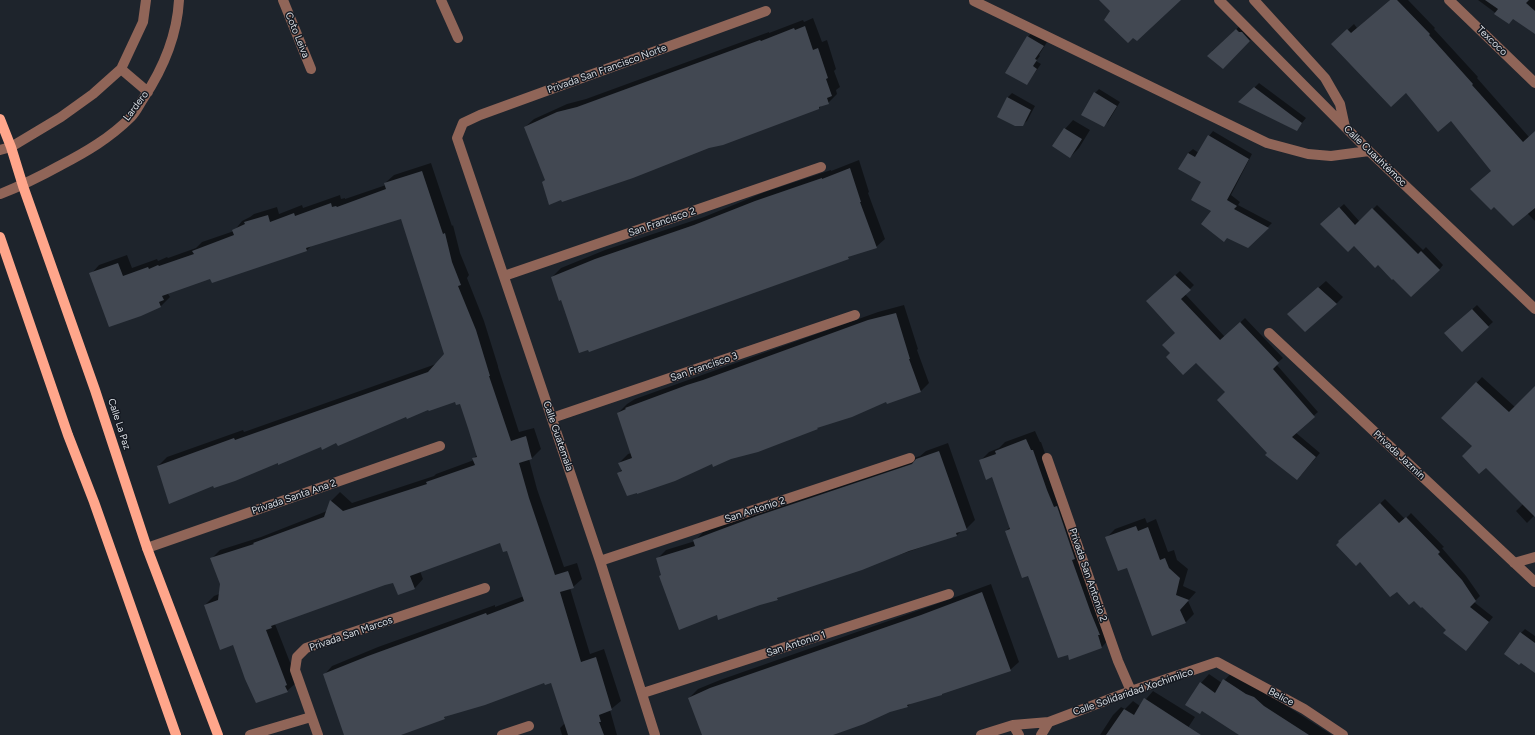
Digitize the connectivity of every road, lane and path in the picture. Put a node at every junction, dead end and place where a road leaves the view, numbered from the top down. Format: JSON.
{"nodes":[{"id":1,"x":146,"y":0,"type":"edge"},
{"id":2,"x":179,"y":0,"type":"edge"},
{"id":3,"x":283,"y":0,"type":"edge"},
{"id":4,"x":441,"y":0,"type":"edge"},
{"id":5,"x":974,"y":0,"type":"edge"},
{"id":6,"x":1219,"y":0,"type":"edge"},
{"id":7,"x":1254,"y":0,"type":"edge"},
{"id":8,"x":1449,"y":0,"type":"edge"},
{"id":9,"x":766,"y":11,"type":"dead end"},
{"id":10,"x":458,"y":38,"type":"dead end"},
{"id":11,"x":121,"y":69,"type":"junction"},
{"id":12,"x":312,"y":69,"type":"dead end"},
{"id":13,"x":1535,"y":83,"type":"edge"},
{"id":14,"x":148,"y":92,"type":"junction"},
{"id":15,"x":0,"y":119,"type":"edge"},
{"id":16,"x":1346,"y":127,"type":"junction"},
{"id":17,"x":457,"y":138,"type":"joint"},
{"id":18,"x":11,"y":147,"type":"junction"},
{"id":19,"x":0,"y":150,"type":"edge"},
{"id":20,"x":1369,"y":151,"type":"junction"},
{"id":21,"x":820,"y":168,"type":"dead end"},
{"id":22,"x":22,"y":186,"type":"junction"},
{"id":23,"x":0,"y":194,"type":"edge"},
{"id":24,"x":0,"y":237,"type":"edge"},
{"id":25,"x":504,"y":276,"type":"junction"},
{"id":26,"x":1535,"y":309,"type":"edge"},
{"id":27,"x":855,"y":315,"type":"dead end"},
{"id":28,"x":1269,"y":333,"type":"dead end"},
{"id":29,"x":552,"y":418,"type":"junction"},
{"id":30,"x":440,"y":446,"type":"dead end"},
{"id":31,"x":910,"y":458,"type":"dead end"},
{"id":32,"x":1047,"y":458,"type":"dead end"},
{"id":33,"x":147,"y":548,"type":"junction"},
{"id":34,"x":1535,"y":557,"type":"edge"},
{"id":35,"x":600,"y":561,"type":"junction"},
{"id":36,"x":1514,"y":563,"type":"junction"},
{"id":37,"x":1535,"y":582,"type":"edge"},
{"id":38,"x":485,"y":588,"type":"dead end"},
{"id":39,"x":949,"y":594,"type":"dead end"},
{"id":40,"x":1217,"y":662,"type":"joint"},
{"id":41,"x":1131,"y":691,"type":"junction"},
{"id":42,"x":642,"y":693,"type":"junction"},
{"id":43,"x":311,"y":717,"type":"junction"},
{"id":44,"x":1049,"y":722,"type":"junction"},
{"id":45,"x":1013,"y":725,"type":"junction"},
{"id":46,"x":528,"y":726,"type":"dead end"},
{"id":47,"x":176,"y":735,"type":"edge"},
{"id":48,"x":218,"y":735,"type":"edge"},
{"id":49,"x":250,"y":735,"type":"edge"},
{"id":50,"x":318,"y":735,"type":"edge"},
{"id":51,"x":502,"y":735,"type":"edge"},
{"id":52,"x":655,"y":735,"type":"edge"},
{"id":53,"x":980,"y":735,"type":"edge"},
{"id":54,"x":1019,"y":735,"type":"edge"},
{"id":55,"x":1040,"y":735,"type":"edge"},
{"id":56,"x":1343,"y":735,"type":"edge"}],
"edges":[{"from":1,"to":11,"type":"street"},
{"from":2,"to":14,"type":"street","name":"Lardero"},
{"from":3,"to":12,"type":"street","name":"Coto Leiva"},
{"from":4,"to":10,"type":"street"},
{"from":5,"to":20,"type":"street"},
{"from":6,"to":16,"type":"street","name":"Calle Cuauhtémoc"},
{"from":7,"to":16,"type":"street"},
{"from":8,"to":13,"type":"street","name":"Texcoco"},
{"from":9,"to":17,"type":"street","name":"Privada San Francisco Norte"},
{"from":11,"to":14,"type":"street"},
{"from":11,"to":18,"type":"street"},
{"from":14,"to":22,"type":"street","name":"Lardero"},
{"from":15,"to":18,"type":"main road","name":"Calle La Paz"},
{"from":16,"to":20,"type":"street","name":"Calle Cuauhtémoc"},
{"from":17,"to":25,"type":"street","name":"Calle Guatemala"},
{"from":18,"to":19,"type":"street"},
{"from":18,"to":22,"type":"main road","name":"Calle La Paz"},
{"from":20,"to":26,"type":"street","name":"Calle Cuauhtémoc"},
{"from":21,"to":25,"type":"street","name":"San Francisco 2"},
{"from":22,"to":23,"type":"street","name":"Lardero"},
{"from":22,"to":33,"type":"main road","name":"Calle La Paz"},
{"from":24,"to":47,"type":"main road"},
{"from":25,"to":29,"type":"street","name":"Calle Guatemala"},
{"from":27,"to":29,"type":"street","name":"San Francisco 3"},
{"from":28,"to":36,"type":"street","name":"Privada Jazmín"},
{"from":29,"to":35,"type":"street","name":"Calle Guatemala"},
{"from":30,"to":33,"type":"street","name":"Privada Santa Ana 2"},
{"from":31,"to":35,"type":"street","name":"San Antonio 2"},
{"from":32,"to":41,"type":"street","name":"Privada San Antonio 2"},
{"from":33,"to":48,"type":"main road","name":"Calle La Paz"},
{"from":34,"to":36,"type":"street"},
{"from":35,"to":42,"type":"street","name":"Calle Guatemala"},
{"from":36,"to":37,"type":"street","name":"Privada Jazmín"},
{"from":38,"to":43,"type":"street","name":"Privada San Marcos"},
{"from":39,"to":42,"type":"street","name":"San Antonio 1"},
{"from":40,"to":41,"type":"street","name":"Calle Solidaridad Xochimilco"},
{"from":40,"to":56,"type":"street","name":"Belice"},
{"from":41,"to":44,"type":"street","name":"Calle Solidaridad Xochimilco"},
{"from":42,"to":52,"type":"street","name":"Calle Guatemala"},
{"from":43,"to":49,"type":"street"},
{"from":43,"to":50,"type":"street","name":"Privada San Marcos"},
{"from":44,"to":45,"type":"street","name":"Calle Solidaridad Xochimilco"},
{"from":44,"to":55,"type":"street"},
{"from":45,"to":53,"type":"street","name":"Calle Solidaridad Xochimilco"},
{"from":45,"to":54,"type":"street"},
{"from":46,"to":51,"type":"street"}]}
